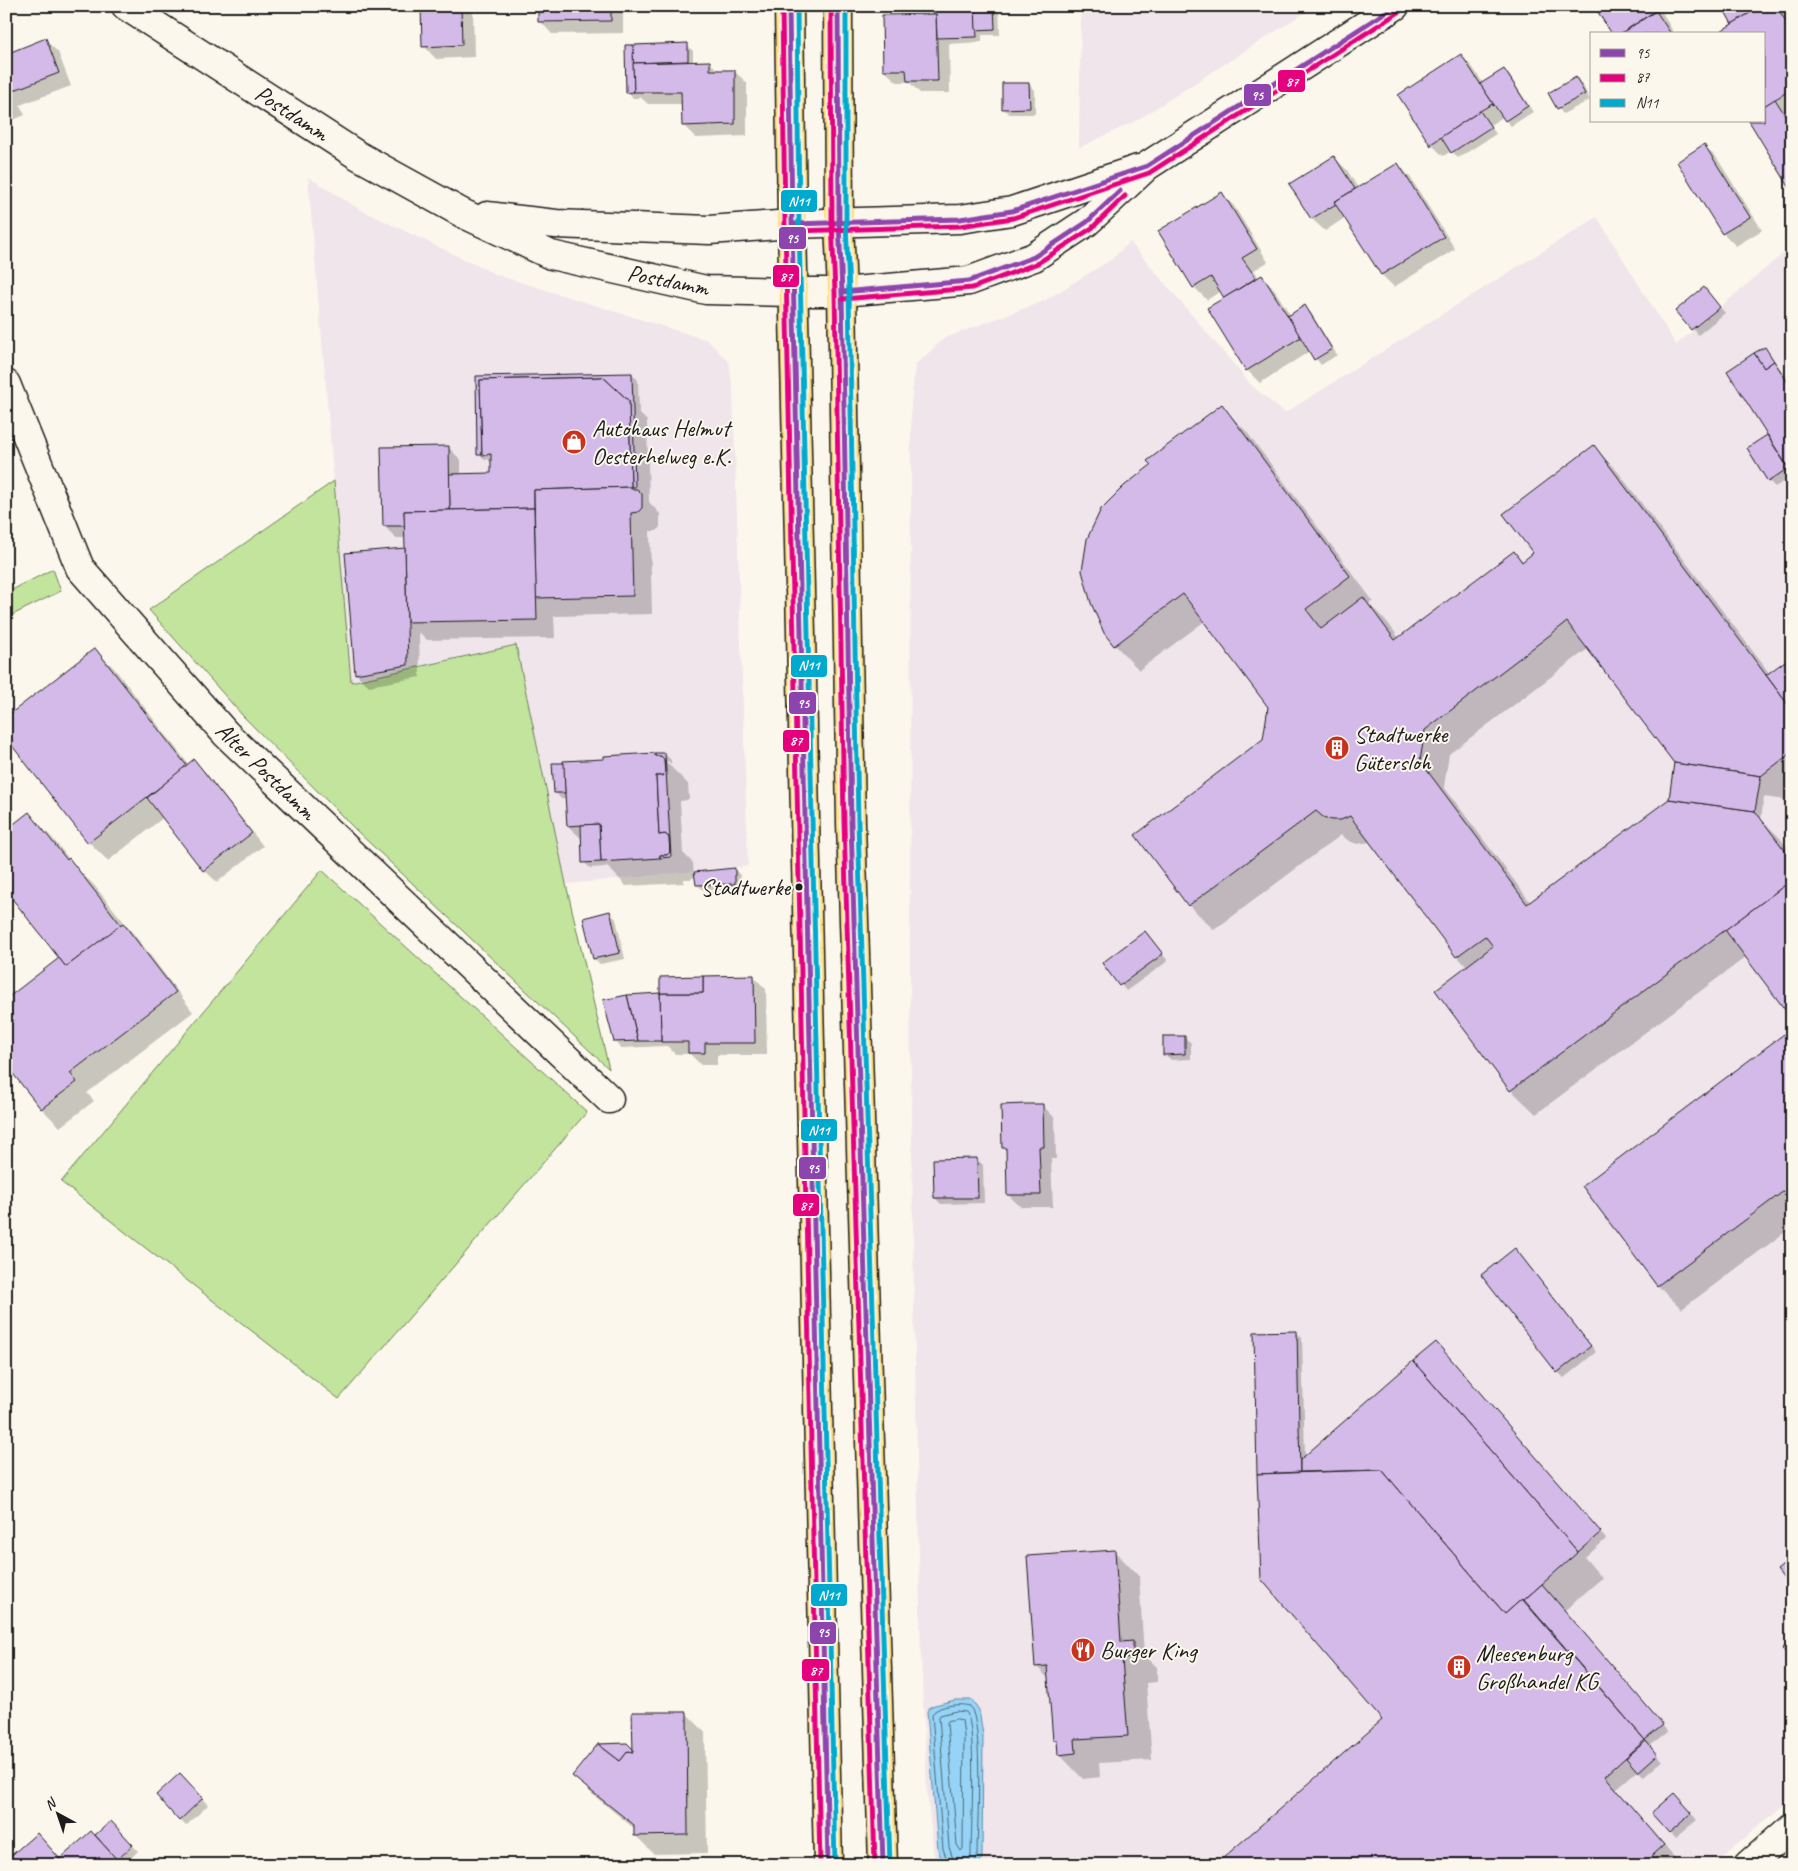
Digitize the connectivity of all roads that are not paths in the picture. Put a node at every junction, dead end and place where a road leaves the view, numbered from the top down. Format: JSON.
{"nodes":[{"id":1,"x":126,"y":6,"type":"edge"},
{"id":2,"x":789,"y":6,"type":"edge"},
{"id":3,"x":838,"y":6,"type":"edge"},
{"id":4,"x":1395,"y":6,"type":"edge"},
{"id":5,"x":1147,"y":166,"type":"junction"},
{"id":6,"x":462,"y":213,"type":"junction"},
{"id":7,"x":839,"y":222,"type":"junction"},
{"id":8,"x":792,"y":224,"type":"junction"},
{"id":9,"x":793,"y":292,"type":"junction"},
{"id":10,"x":842,"y":292,"type":"junction"},
{"id":11,"x":6,"y":384,"type":"edge"},
{"id":12,"x":610,"y":1099,"type":"dead end"},
{"id":13,"x":1792,"y":1828,"type":"edge"},
{"id":14,"x":828,"y":1865,"type":"edge"},
{"id":15,"x":883,"y":1865,"type":"edge"},
{"id":16,"x":1749,"y":1865,"type":"edge"}],
"edges":[{"from":1,"to":6,"type":"street","name":"Postdamm"},
{"from":2,"to":8,"type":"main road"},
{"from":3,"to":7,"type":"main road"},
{"from":4,"to":5,"type":"street"},
{"from":5,"to":7,"type":"street","name":"Postdamm"},
{"from":5,"to":10,"type":"street","name":"Postdamm"},
{"from":6,"to":8,"type":"street","name":"Postdamm"},
{"from":6,"to":9,"type":"street","name":"Postdamm"},
{"from":7,"to":8,"type":"street","name":"Postdamm"},
{"from":7,"to":10,"type":"main road"},
{"from":8,"to":9,"type":"main road"},
{"from":9,"to":10,"type":"street","name":"Postdamm"},
{"from":9,"to":14,"type":"main road"},
{"from":10,"to":15,"type":"main road"},
{"from":11,"to":12,"type":"street","name":"Alter Postdamm"},
{"from":13,"to":16,"type":"street"}]}
